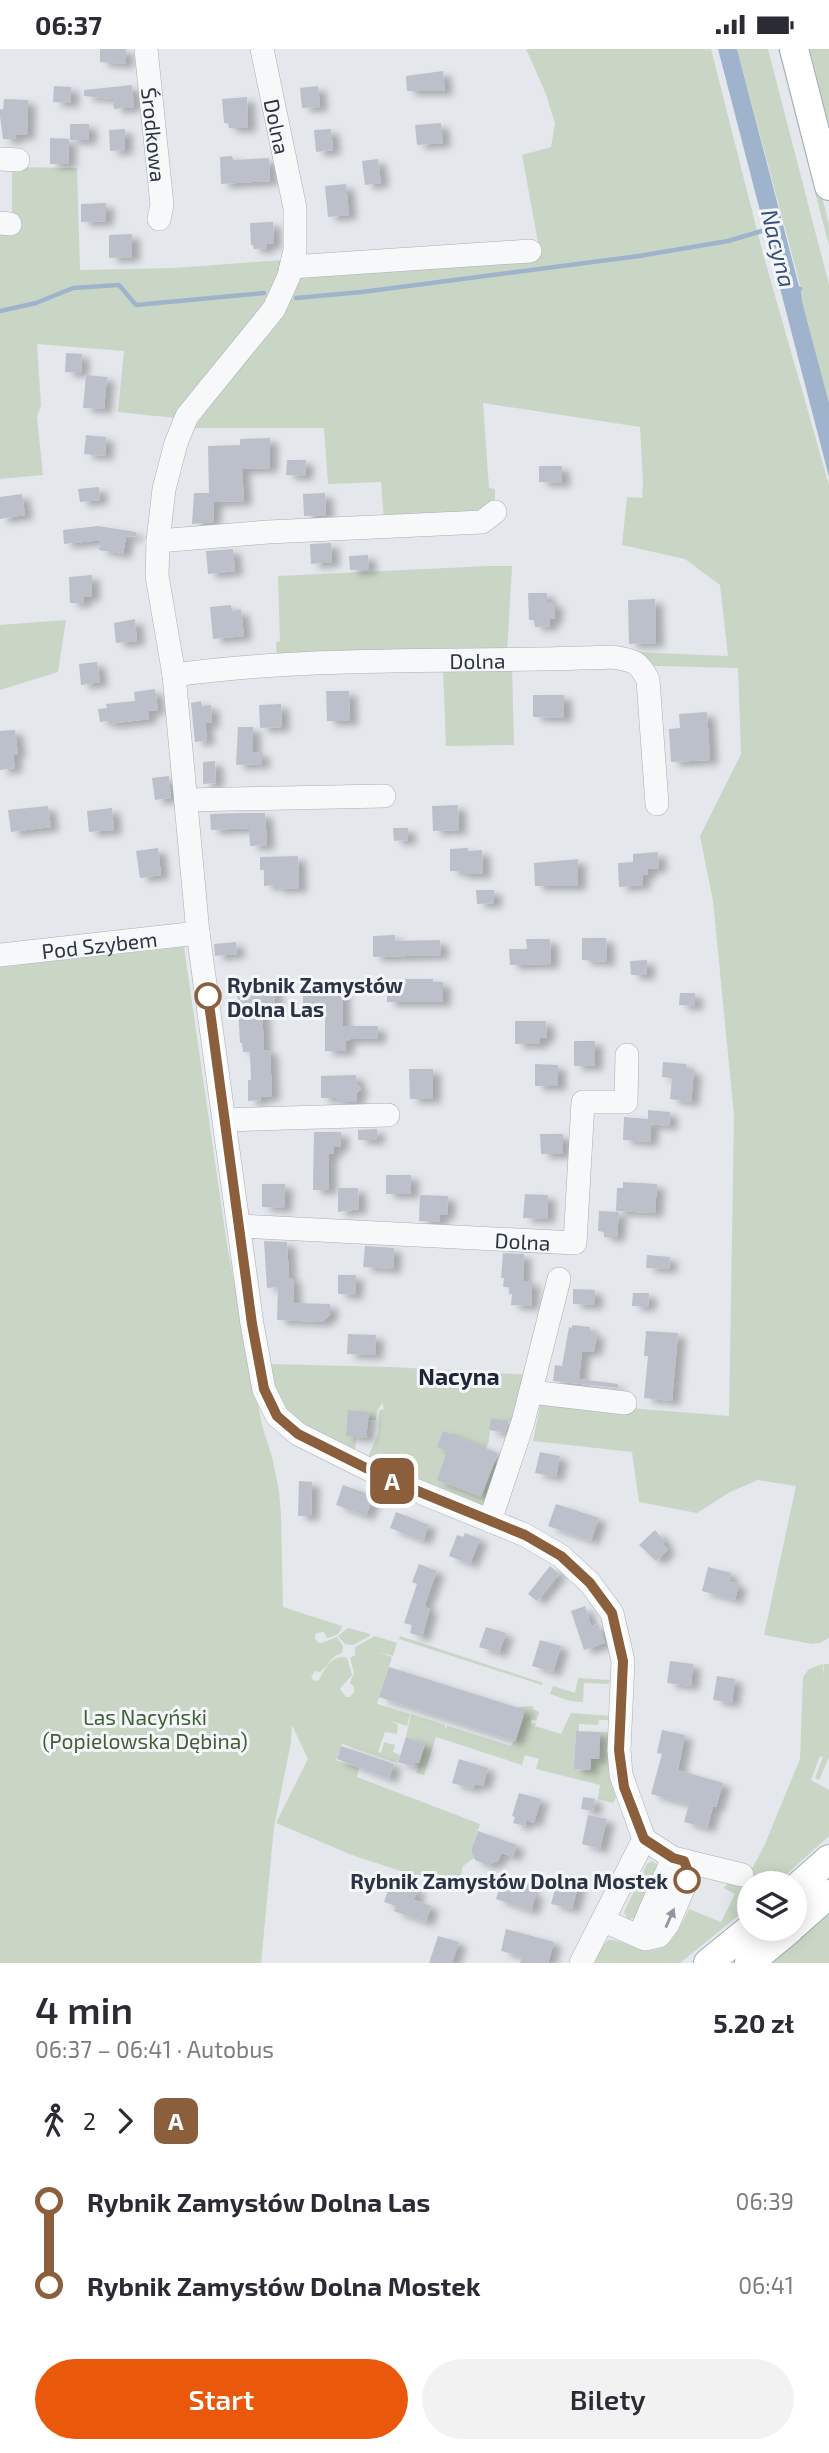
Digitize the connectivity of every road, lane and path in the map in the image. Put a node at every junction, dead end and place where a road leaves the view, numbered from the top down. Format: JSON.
{"nodes":[{"id":1,"x":146,"y":49,"type":"edge"},
{"id":2,"x":262,"y":49,"type":"edge"},
{"id":3,"x":793,"y":49,"type":"edge"},
{"id":4,"x":829,"y":186,"type":"edge"},
{"id":5,"x":159,"y":219,"type":"dead end"},
{"id":6,"x":530,"y":251,"type":"dead end"},
{"id":7,"x":291,"y":267,"type":"junction"},
{"id":8,"x":495,"y":512,"type":"dead end"},
{"id":9,"x":158,"y":541,"type":"junction"},
{"id":10,"x":174,"y":675,"type":"junction"},
{"id":11,"x":384,"y":796,"type":"dead end"},
{"id":12,"x":186,"y":800,"type":"junction"},
{"id":13,"x":657,"y":804,"type":"dead end"},
{"id":14,"x":198,"y":933,"type":"junction"},
{"id":15,"x":0,"y":955,"type":"edge"},
{"id":16,"x":627,"y":1055,"type":"dead end"},
{"id":17,"x":388,"y":1115,"type":"dead end"},
{"id":18,"x":225,"y":1119,"type":"junction"},
{"id":19,"x":239,"y":1226,"type":"junction"},
{"id":20,"x":559,"y":1279,"type":"dead end"},
{"id":21,"x":531,"y":1392,"type":"junction"},
{"id":22,"x":625,"y":1403,"type":"dead end"},
{"id":23,"x":490,"y":1521,"type":"junction"},
{"id":24,"x":644,"y":1839,"type":"junction"},
{"id":25,"x":679,"y":1859,"type":"junction"},
{"id":26,"x":737,"y":1874,"type":"edge"},
{"id":27,"x":816,"y":1880,"type":"edge"},
{"id":28,"x":807,"y":1898,"type":"edge"},
{"id":29,"x":604,"y":1921,"type":"junction"},
{"id":30,"x":761,"y":1941,"type":"edge"},
{"id":31,"x":740,"y":1950,"type":"edge"},
{"id":32,"x":581,"y":1963,"type":"edge"}],
"edges":[{"from":1,"to":5,"type":"street","name":"Środkowa"},
{"from":2,"to":7,"type":"street","name":"Dolna"},
{"from":3,"to":4,"type":"main road"},
{"from":6,"to":7,"type":"street"},
{"from":7,"to":9,"type":"street","name":"Dolna"},
{"from":8,"to":9,"type":"street"},
{"from":9,"to":10,"type":"street","name":"Dolna"},
{"from":10,"to":12,"type":"street","name":"Dolna"},
{"from":10,"to":13,"type":"street","name":"Dolna"},
{"from":11,"to":12,"type":"street"},
{"from":12,"to":14,"type":"street","name":"Dolna"},
{"from":14,"to":15,"type":"street","name":"Pod Szybem"},
{"from":14,"to":18,"type":"street","name":"Dolna"},
{"from":16,"to":19,"type":"street","name":"Dolna"},
{"from":17,"to":18,"type":"street"},
{"from":18,"to":19,"type":"street","name":"Dolna"},
{"from":19,"to":23,"type":"street","name":"Dolna"},
{"from":20,"to":21,"type":"street","name":"Dolna"},
{"from":21,"to":22,"type":"street"},
{"from":21,"to":23,"type":"street","name":"Dolna"},
{"from":23,"to":24,"type":"street","name":"Dolna"},
{"from":24,"to":25,"type":"street"},
{"from":24,"to":29,"type":"street"},
{"from":25,"to":26,"type":"street"},
{"from":25,"to":29,"type":"street"},
{"from":27,"to":28,"type":"main road"},
{"from":29,"to":32,"type":"street"},
{"from":30,"to":31,"type":"main road"}]}
